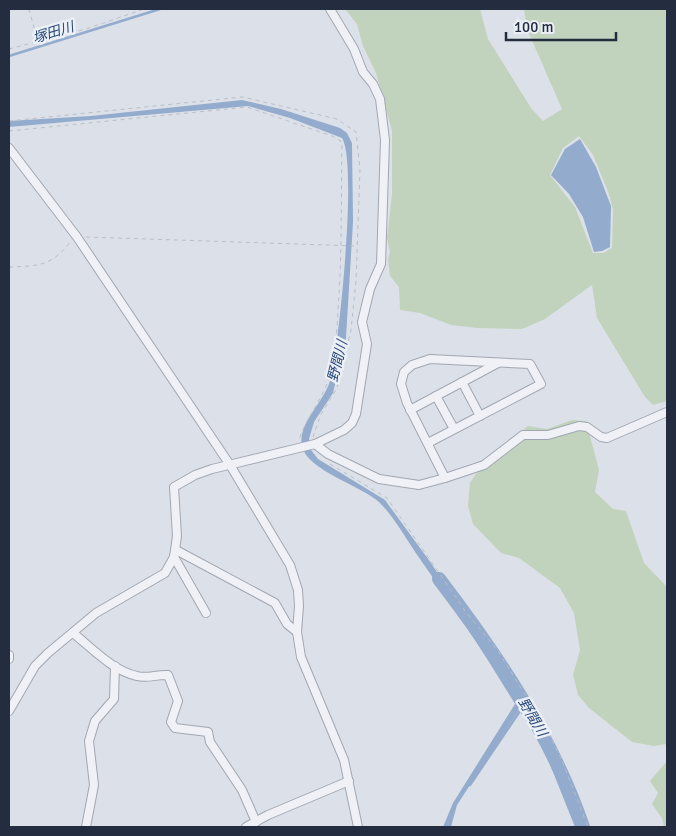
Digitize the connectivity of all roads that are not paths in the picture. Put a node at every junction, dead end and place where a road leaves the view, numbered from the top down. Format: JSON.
{"nodes":[{"id":1,"x":330,"y":9,"type":"edge"},
{"id":2,"x":9,"y":148,"type":"edge"},
{"id":3,"x":500,"y":362,"type":"junction"},
{"id":4,"x":462,"y":382,"type":"junction"},
{"id":5,"x":436,"y":396,"type":"junction"},
{"id":6,"x":410,"y":410,"type":"junction"},
{"id":7,"x":667,"y":412,"type":"edge"},
{"id":8,"x":480,"y":416,"type":"junction"},
{"id":9,"x":454,"y":429,"type":"junction"},
{"id":10,"x":428,"y":443,"type":"junction"},
{"id":11,"x":315,"y":444,"type":"junction"},
{"id":12,"x":230,"y":465,"type":"junction"},
{"id":13,"x":445,"y":478,"type":"junction"},
{"id":14,"x":175,"y":554,"type":"junction"},
{"id":15,"x":206,"y":613,"type":"dead end"},
{"id":16,"x":297,"y":632,"type":"junction"},
{"id":17,"x":73,"y":633,"type":"junction"},
{"id":18,"x":9,"y":655,"type":"edge"},
{"id":19,"x":9,"y":659,"type":"edge"},
{"id":20,"x":115,"y":666,"type":"junction"},
{"id":21,"x":9,"y":711,"type":"edge"},
{"id":22,"x":349,"y":781,"type":"junction"},
{"id":23,"x":256,"y":822,"type":"junction"},
{"id":24,"x":86,"y":827,"type":"edge"},
{"id":25,"x":246,"y":827,"type":"edge"},
{"id":26,"x":358,"y":827,"type":"edge"}],
"edges":[{"from":1,"to":11,"type":"street"},
{"from":2,"to":12,"type":"street"},
{"from":3,"to":4,"type":"street"},
{"from":3,"to":6,"type":"street"},
{"from":3,"to":8,"type":"street"},
{"from":4,"to":5,"type":"street"},
{"from":4,"to":8,"type":"street"},
{"from":5,"to":6,"type":"street"},
{"from":5,"to":9,"type":"street"},
{"from":6,"to":10,"type":"street"},
{"from":7,"to":13,"type":"street"},
{"from":8,"to":9,"type":"street"},
{"from":9,"to":10,"type":"street"},
{"from":10,"to":13,"type":"street"},
{"from":11,"to":12,"type":"street"},
{"from":11,"to":13,"type":"street"},
{"from":12,"to":14,"type":"street"},
{"from":12,"to":16,"type":"street"},
{"from":14,"to":15,"type":"street"},
{"from":14,"to":16,"type":"street"},
{"from":14,"to":17,"type":"street"},
{"from":16,"to":22,"type":"street"},
{"from":17,"to":20,"type":"street"},
{"from":17,"to":21,"type":"street"},
{"from":18,"to":19,"type":"street"},
{"from":20,"to":23,"type":"street"},
{"from":20,"to":24,"type":"street"},
{"from":22,"to":23,"type":"street"},
{"from":22,"to":26,"type":"street"},
{"from":23,"to":25,"type":"street"}]}
